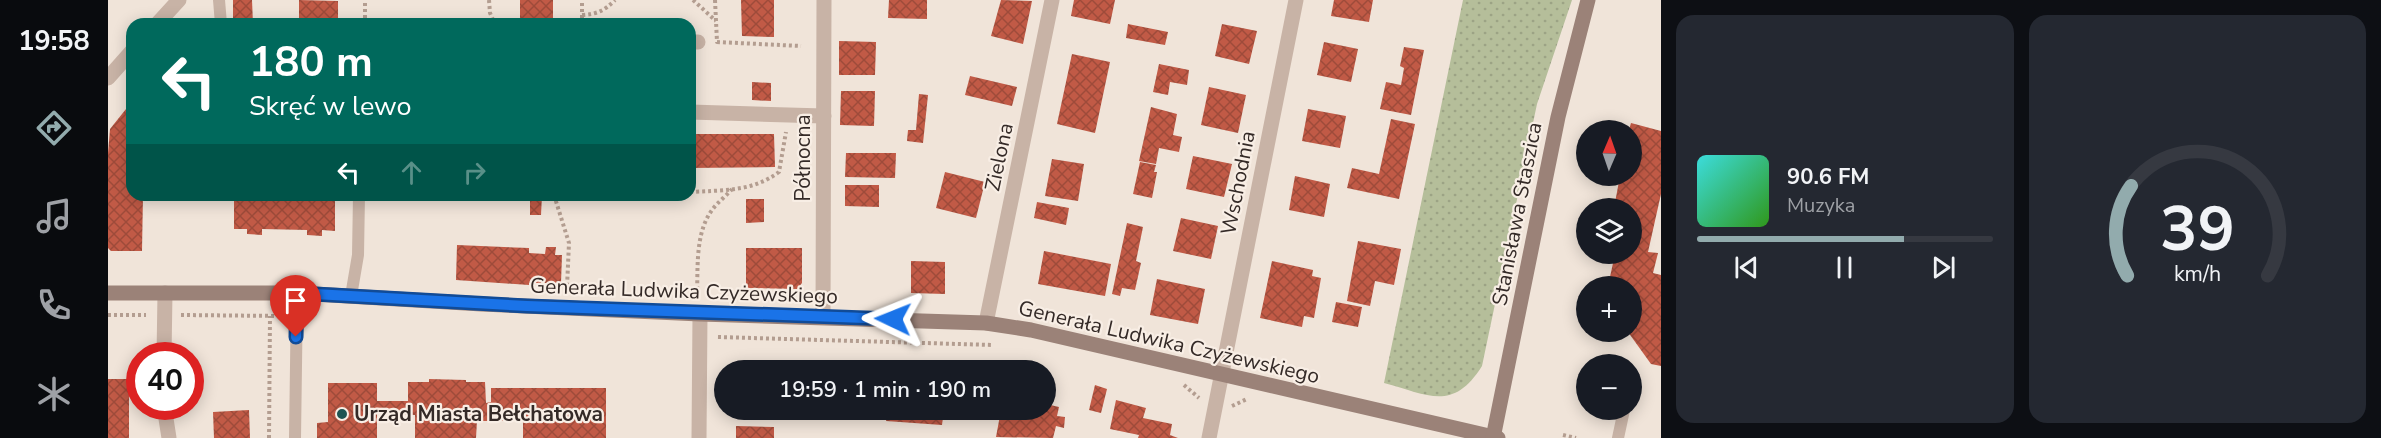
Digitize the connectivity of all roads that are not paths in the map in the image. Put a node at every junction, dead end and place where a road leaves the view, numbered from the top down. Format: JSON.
{"nodes":[{"id":1,"x":179,"y":0,"type":"edge"},
{"id":2,"x":219,"y":0,"type":"edge"},
{"id":3,"x":824,"y":0,"type":"edge"},
{"id":4,"x":1053,"y":0,"type":"edge"},
{"id":5,"x":1296,"y":0,"type":"edge"},
{"id":6,"x":1588,"y":0,"type":"edge"},
{"id":7,"x":162,"y":18,"type":"edge"},
{"id":8,"x":220,"y":18,"type":"edge"},
{"id":9,"x":126,"y":58,"type":"edge"},
{"id":10,"x":108,"y":78,"type":"edge"},
{"id":11,"x":696,"y":112,"type":"edge"},
{"id":12,"x":824,"y":116,"type":"junction"},
{"id":13,"x":359,"y":201,"type":"edge"},
{"id":14,"x":108,"y":293,"type":"edge"},
{"id":15,"x":297,"y":293,"type":"junction"},
{"id":16,"x":165,"y":294,"type":"junction"},
{"id":17,"x":351,"y":296,"type":"junction"},
{"id":18,"x":700,"y":314,"type":"junction"},
{"id":19,"x":823,"y":316,"type":"junction"},
{"id":20,"x":986,"y":322,"type":"junction"},
{"id":21,"x":164,"y":342,"type":"edge"},
{"id":22,"x":1221,"y":374,"type":"junction"},
{"id":23,"x":166,"y":420,"type":"edge"},
{"id":24,"x":1622,"y":420,"type":"edge"},
{"id":25,"x":169,"y":438,"type":"edge"},
{"id":26,"x":295,"y":438,"type":"edge"},
{"id":27,"x":699,"y":438,"type":"edge"},
{"id":28,"x":1209,"y":438,"type":"edge"},
{"id":29,"x":1495,"y":438,"type":"edge"},
{"id":30,"x":1618,"y":438,"type":"edge"}],
"edges":[{"from":1,"to":7,"type":"street"},
{"from":2,"to":8,"type":"lane"},
{"from":3,"to":12,"type":"street","name":"Północna"},
{"from":4,"to":20,"type":"street","name":"Zielona"},
{"from":5,"to":22,"type":"street","name":"Wschodnia"},
{"from":6,"to":29,"type":"street","name":"Stanisława Staszica"},
{"from":9,"to":10,"type":"street"},
{"from":11,"to":12,"type":"street"},
{"from":12,"to":19,"type":"street","name":"Północna"},
{"from":13,"to":17,"type":"lane"},
{"from":14,"to":16,"type":"street","name":"Generała Ludwika Czyżewskiego"},
{"from":15,"to":16,"type":"street","name":"Generała Ludwika Czyżewskiego"},
{"from":15,"to":17,"type":"street","name":"Generała Ludwika Czyżewskiego"},
{"from":15,"to":26,"type":"lane"},
{"from":16,"to":21,"type":"street"},
{"from":17,"to":18,"type":"street","name":"Generała Ludwika Czyżewskiego"},
{"from":18,"to":19,"type":"street","name":"Generała Ludwika Czyżewskiego"},
{"from":18,"to":27,"type":"street"},
{"from":19,"to":20,"type":"street","name":"Generała Ludwika Czyżewskiego"},
{"from":20,"to":22,"type":"street","name":"Generała Ludwika Czyżewskiego"},
{"from":22,"to":28,"type":"street","name":"Wschodnia"},
{"from":22,"to":29,"type":"street","name":"Generała Ludwika Czyżewskiego"},
{"from":23,"to":25,"type":"street"},
{"from":24,"to":30,"type":"lane"}]}
